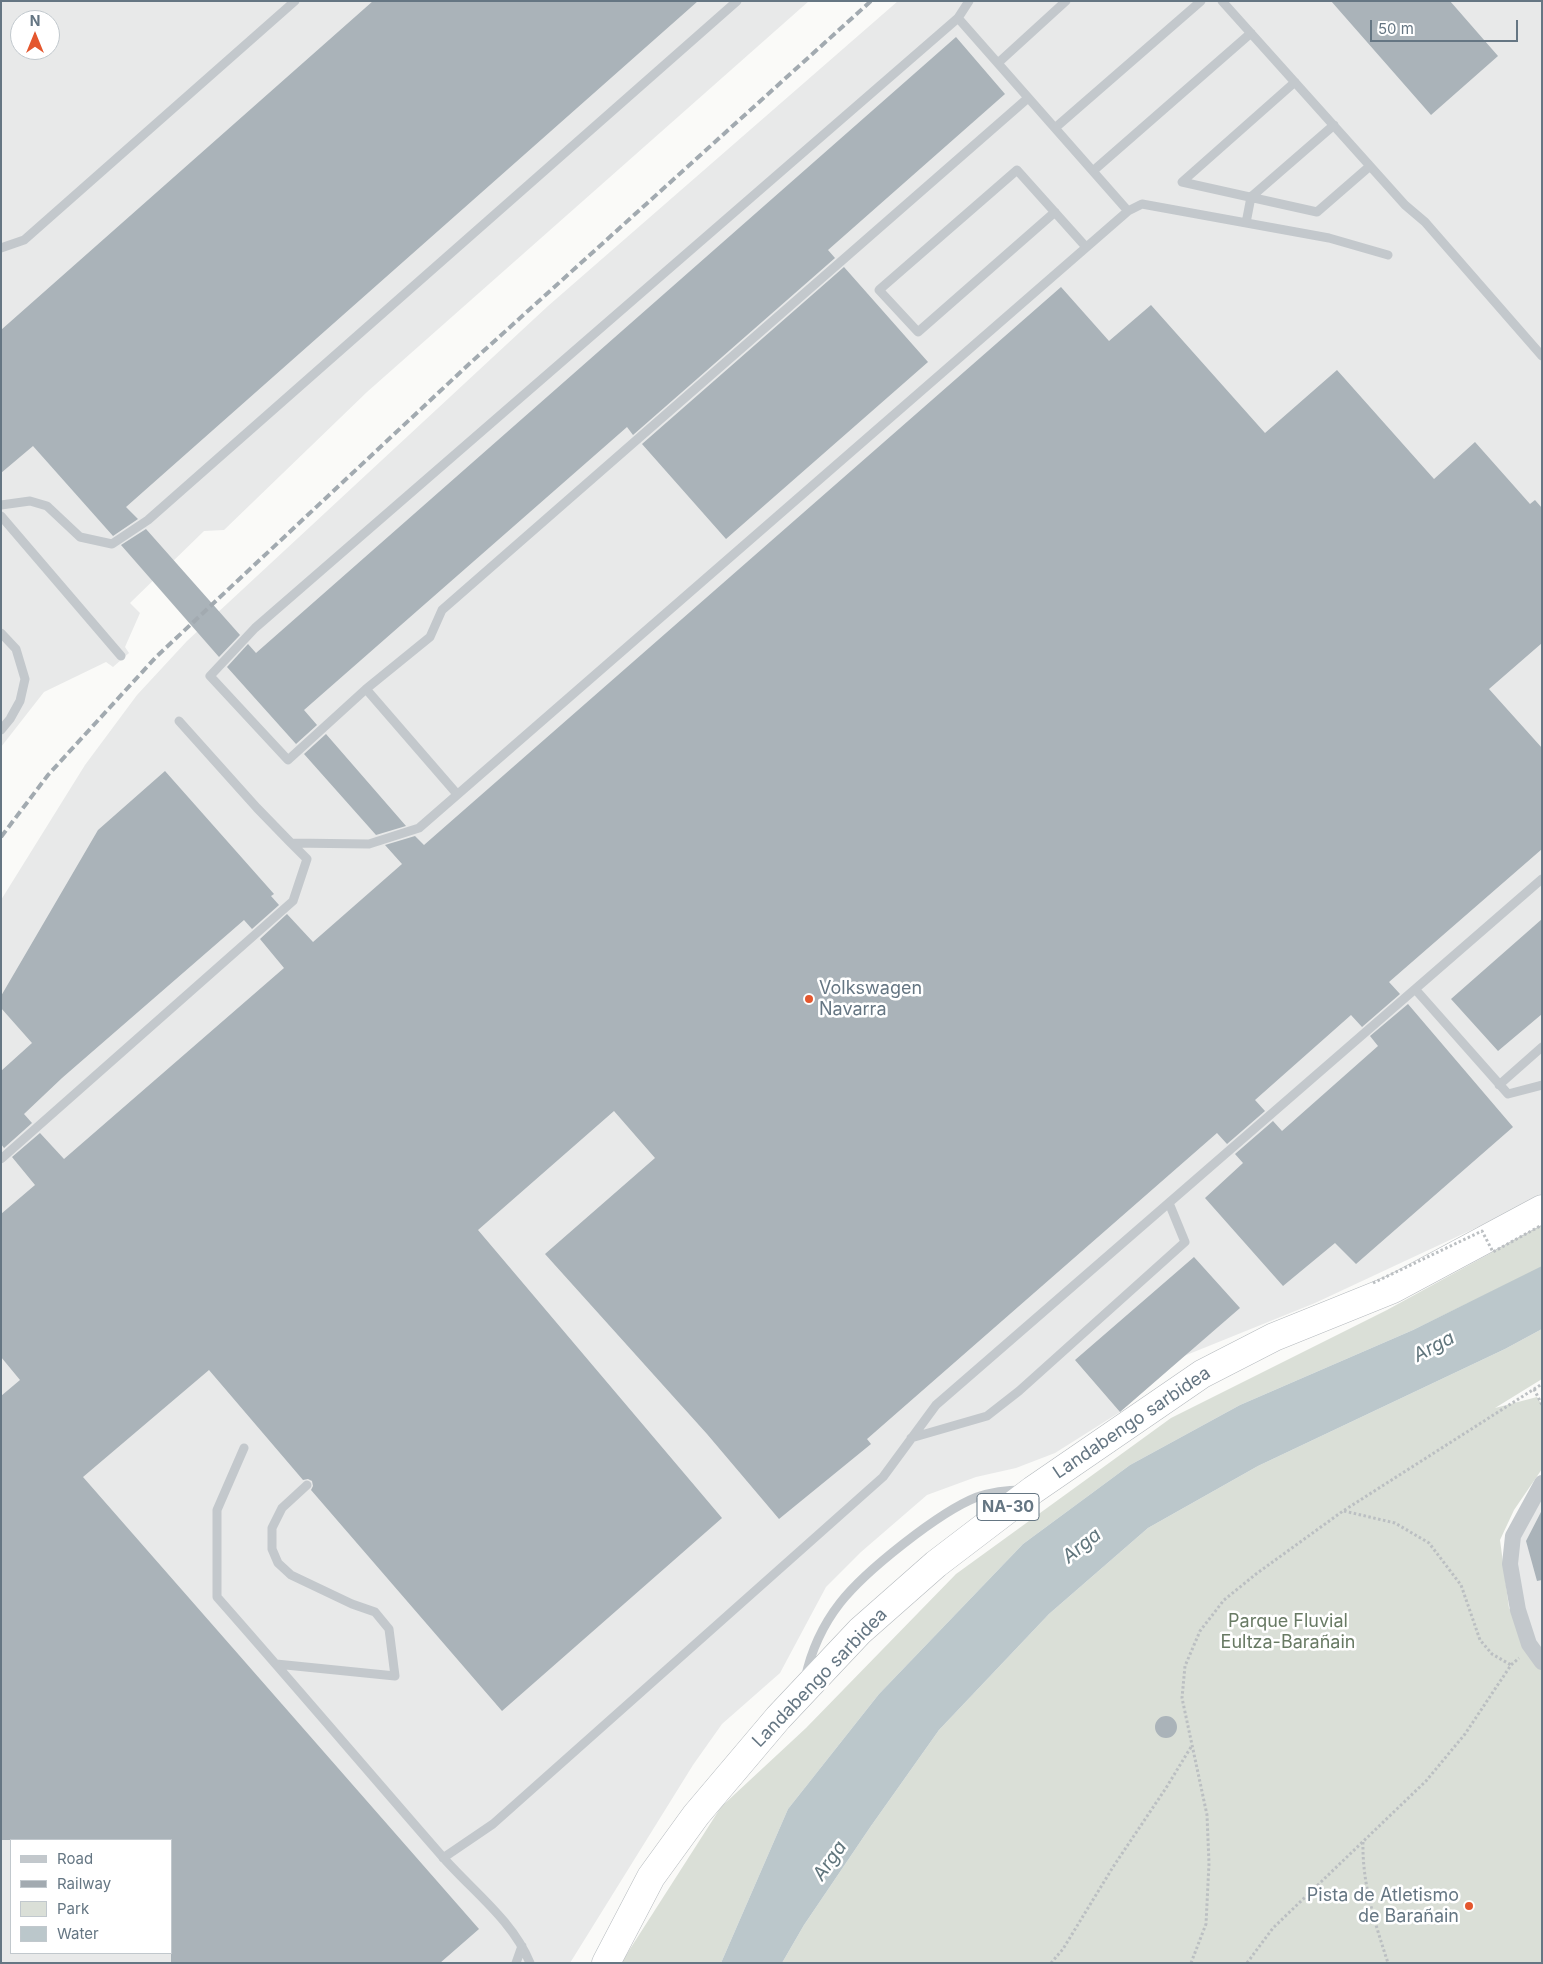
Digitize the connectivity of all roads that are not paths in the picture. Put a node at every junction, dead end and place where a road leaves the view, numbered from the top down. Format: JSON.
{"nodes":[{"id":1,"x":295,"y":1,"type":"edge"},
{"id":2,"x":737,"y":1,"type":"edge"},
{"id":3,"x":969,"y":1,"type":"edge"},
{"id":4,"x":1066,"y":1,"type":"edge"},
{"id":5,"x":1201,"y":1,"type":"edge"},
{"id":6,"x":1222,"y":1,"type":"edge"},
{"id":7,"x":958,"y":18,"type":"junction"},
{"id":8,"x":1251,"y":33,"type":"junction"},
{"id":9,"x":998,"y":63,"type":"junction"},
{"id":10,"x":1294,"y":82,"type":"junction"},
{"id":11,"x":1028,"y":98,"type":"junction"},
{"id":12,"x":1334,"y":125,"type":"junction"},
{"id":13,"x":1055,"y":128,"type":"junction"},
{"id":14,"x":1370,"y":166,"type":"junction"},
{"id":15,"x":1093,"y":171,"type":"junction"},
{"id":16,"x":1251,"y":197,"type":"junction"},
{"id":17,"x":1128,"y":211,"type":"junction"},
{"id":18,"x":1055,"y":212,"type":"junction"},
{"id":19,"x":1246,"y":223,"type":"junction"},
{"id":20,"x":1086,"y":247,"type":"junction"},
{"id":21,"x":1,"y":248,"type":"edge"},
{"id":22,"x":1388,"y":255,"type":"dead end"},
{"id":23,"x":1542,"y":356,"type":"edge"},
{"id":24,"x":1,"y":505,"type":"edge"},
{"id":25,"x":1,"y":516,"type":"edge"},
{"id":26,"x":1,"y":633,"type":"edge"},
{"id":27,"x":121,"y":656,"type":"dead end"},
{"id":28,"x":366,"y":689,"type":"junction"},
{"id":29,"x":179,"y":721,"type":"dead end"},
{"id":30,"x":1,"y":730,"type":"edge"},
{"id":31,"x":457,"y":794,"type":"junction"},
{"id":32,"x":291,"y":843,"type":"junction"},
{"id":33,"x":1542,"y":879,"type":"edge"},
{"id":34,"x":1415,"y":989,"type":"junction"},
{"id":35,"x":1542,"y":1047,"type":"edge"},
{"id":36,"x":1499,"y":1085,"type":"junction"},
{"id":37,"x":1542,"y":1085,"type":"edge"},
{"id":38,"x":1,"y":1158,"type":"edge"},
{"id":39,"x":1169,"y":1202,"type":"junction"},
{"id":40,"x":1542,"y":1209,"type":"edge"},
{"id":41,"x":911,"y":1438,"type":"junction"},
{"id":42,"x":244,"y":1448,"type":"dead end"},
{"id":43,"x":1542,"y":1483,"type":"edge"},
{"id":44,"x":308,"y":1485,"type":"dead end"},
{"id":45,"x":1032,"y":1490,"type":"junction"},
{"id":46,"x":1542,"y":1662,"type":"edge"},
{"id":47,"x":276,"y":1664,"type":"junction"},
{"id":48,"x":802,"y":1692,"type":"junction"},
{"id":49,"x":443,"y":1858,"type":"junction"},
{"id":50,"x":522,"y":1946,"type":"junction"},
{"id":51,"x":516,"y":1963,"type":"edge"},
{"id":52,"x":530,"y":1963,"type":"edge"},
{"id":53,"x":606,"y":1963,"type":"edge"}],
"edges":[{"from":1,"to":21,"type":"lane"},
{"from":2,"to":24,"type":"lane"},
{"from":3,"to":7,"type":"lane"},
{"from":4,"to":9,"type":"lane"},
{"from":5,"to":13,"type":"lane"},
{"from":6,"to":8,"type":"lane"},
{"from":7,"to":9,"type":"lane"},
{"from":7,"to":28,"type":"lane"},
{"from":8,"to":10,"type":"lane"},
{"from":8,"to":15,"type":"lane"},
{"from":9,"to":11,"type":"lane"},
{"from":10,"to":12,"type":"lane"},
{"from":10,"to":16,"type":"lane"},
{"from":11,"to":13,"type":"lane"},
{"from":11,"to":28,"type":"lane"},
{"from":12,"to":14,"type":"lane"},
{"from":12,"to":16,"type":"lane"},
{"from":13,"to":15,"type":"lane"},
{"from":14,"to":16,"type":"lane"},
{"from":14,"to":23,"type":"lane"},
{"from":15,"to":17,"type":"lane"},
{"from":16,"to":19,"type":"lane"},
{"from":17,"to":19,"type":"lane"},
{"from":17,"to":20,"type":"lane"},
{"from":18,"to":18,"type":"lane"},
{"from":18,"to":20,"type":"lane"},
{"from":19,"to":22,"type":"lane"},
{"from":20,"to":31,"type":"lane"},
{"from":25,"to":27,"type":"lane"},
{"from":26,"to":30,"type":"lane"},
{"from":28,"to":31,"type":"lane"},
{"from":29,"to":32,"type":"lane"},
{"from":31,"to":32,"type":"lane"},
{"from":32,"to":38,"type":"lane"},
{"from":33,"to":34,"type":"lane"},
{"from":34,"to":36,"type":"lane"},
{"from":34,"to":39,"type":"lane"},
{"from":35,"to":36,"type":"lane"},
{"from":36,"to":37,"type":"lane"},
{"from":39,"to":41,"type":"lane"},
{"from":39,"to":41,"type":"lane"},
{"from":40,"to":45,"type":"highway","name":"Landabengo sarbidea","number":"NA-30"},
{"from":41,"to":49,"type":"lane"},
{"from":42,"to":47,"type":"lane"},
{"from":43,"to":46,"type":"street"},
{"from":44,"to":47,"type":"lane"},
{"from":45,"to":48,"type":"highway","name":"Landabengo sarbidea","number":"NA-30"},
{"from":45,"to":48,"type":"lane"},
{"from":47,"to":49,"type":"lane"},
{"from":48,"to":53,"type":"highway","name":"Landabengo sarbidea","number":"NA-30"},
{"from":49,"to":50,"type":"lane"},
{"from":50,"to":51,"type":"lane"},
{"from":50,"to":52,"type":"lane"}]}
